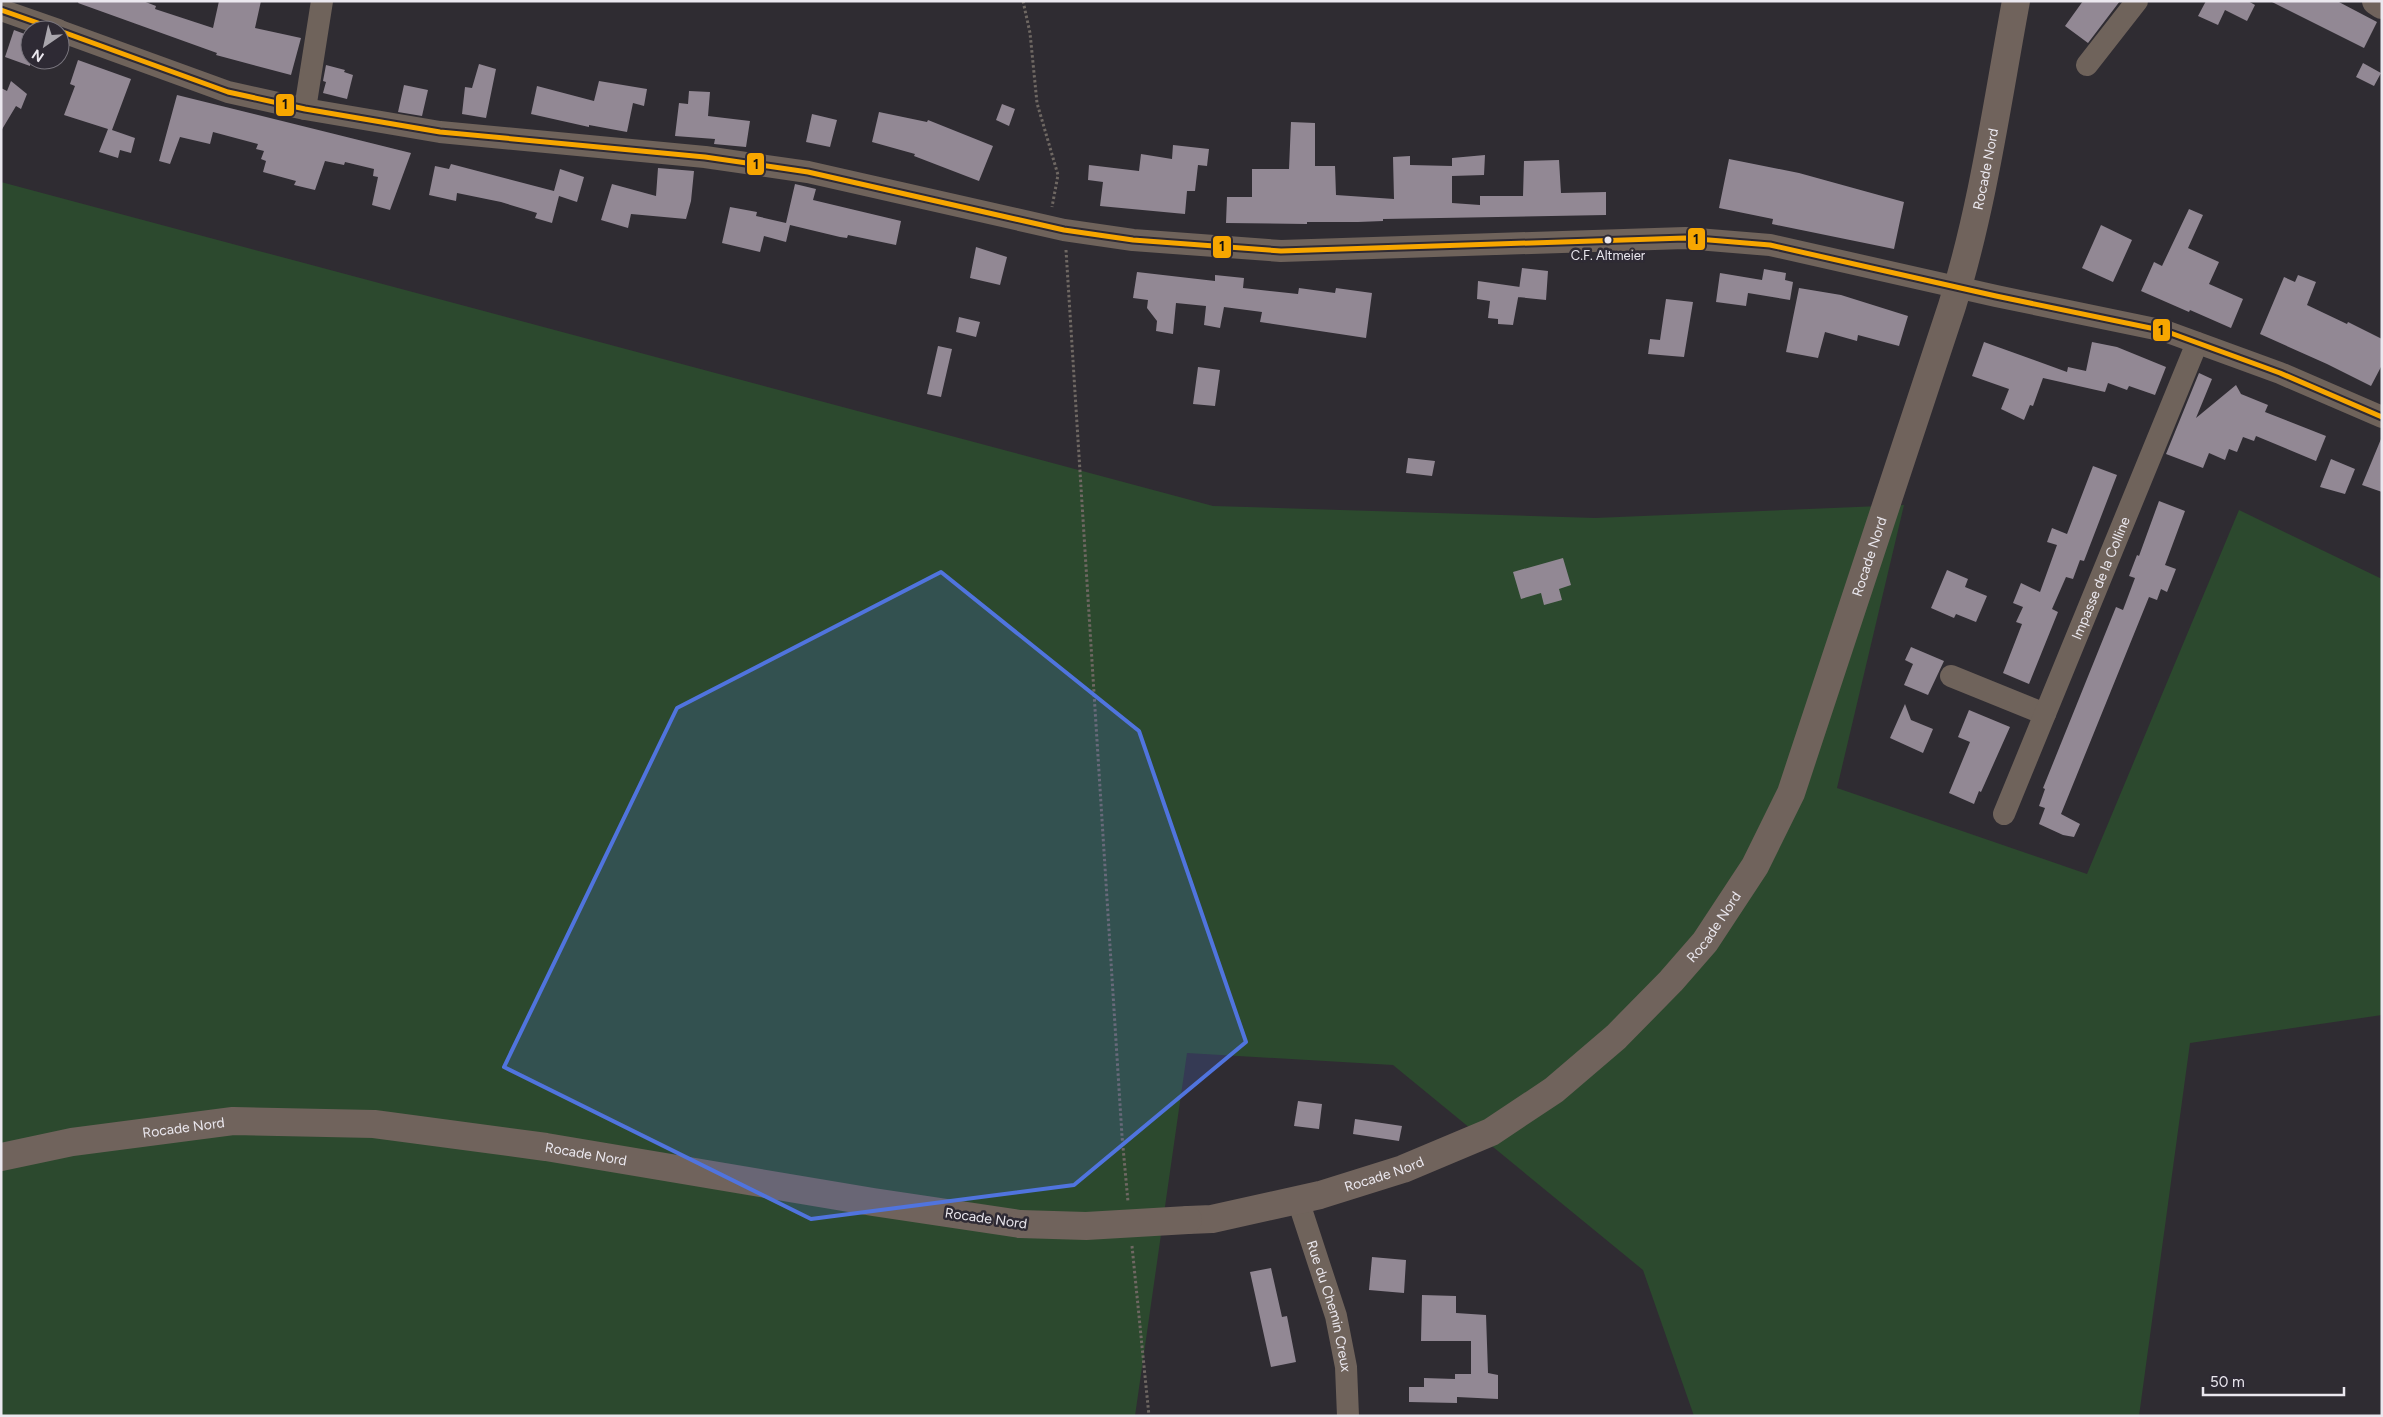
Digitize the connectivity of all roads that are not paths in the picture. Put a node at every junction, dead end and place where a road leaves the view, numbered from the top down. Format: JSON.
{"nodes":[{"id":1,"x":322,"y":1,"type":"edge"},
{"id":2,"x":2016,"y":1,"type":"edge"},
{"id":3,"x":2137,"y":1,"type":"edge"},
{"id":4,"x":2376,"y":1,"type":"edge"},
{"id":5,"x":2382,"y":5,"type":"edge"},
{"id":6,"x":1,"y":10,"type":"edge"},
{"id":7,"x":30,"y":20,"type":"edge"},
{"id":8,"x":70,"y":34,"type":"edge"},
{"id":9,"x":2087,"y":65,"type":"dead end"},
{"id":10,"x":305,"y":109,"type":"junction"},
{"id":11,"x":1958,"y":287,"type":"junction"},
{"id":12,"x":2197,"y":342,"type":"junction"},
{"id":13,"x":2382,"y":417,"type":"edge"},
{"id":14,"x":1951,"y":676,"type":"dead end"},
{"id":15,"x":2045,"y":714,"type":"junction"},
{"id":16,"x":2004,"y":814,"type":"dead end"},
{"id":17,"x":1,"y":1158,"type":"edge"},
{"id":18,"x":1298,"y":1200,"type":"junction"},
{"id":19,"x":1348,"y":1416,"type":"edge"}],
"edges":[{"from":1,"to":10,"type":"street"},
{"from":2,"to":11,"type":"main road","name":"Rocade Nord"},
{"from":3,"to":9,"type":"street"},
{"from":4,"to":5,"type":"main road"},
{"from":6,"to":7,"type":"street"},
{"from":8,"to":10,"type":"street"},
{"from":10,"to":11,"type":"street"},
{"from":11,"to":12,"type":"street"},
{"from":11,"to":18,"type":"main road","name":"Rocade Nord"},
{"from":12,"to":13,"type":"street"},
{"from":12,"to":15,"type":"street","name":"Impasse de la Colline"},
{"from":14,"to":15,"type":"street"},
{"from":15,"to":16,"type":"street","name":"Impasse de la Colline"},
{"from":17,"to":18,"type":"main road","name":"Rocade Nord","bridge":true},
{"from":18,"to":19,"type":"street","name":"Rue du Chemin Creux"}]}
